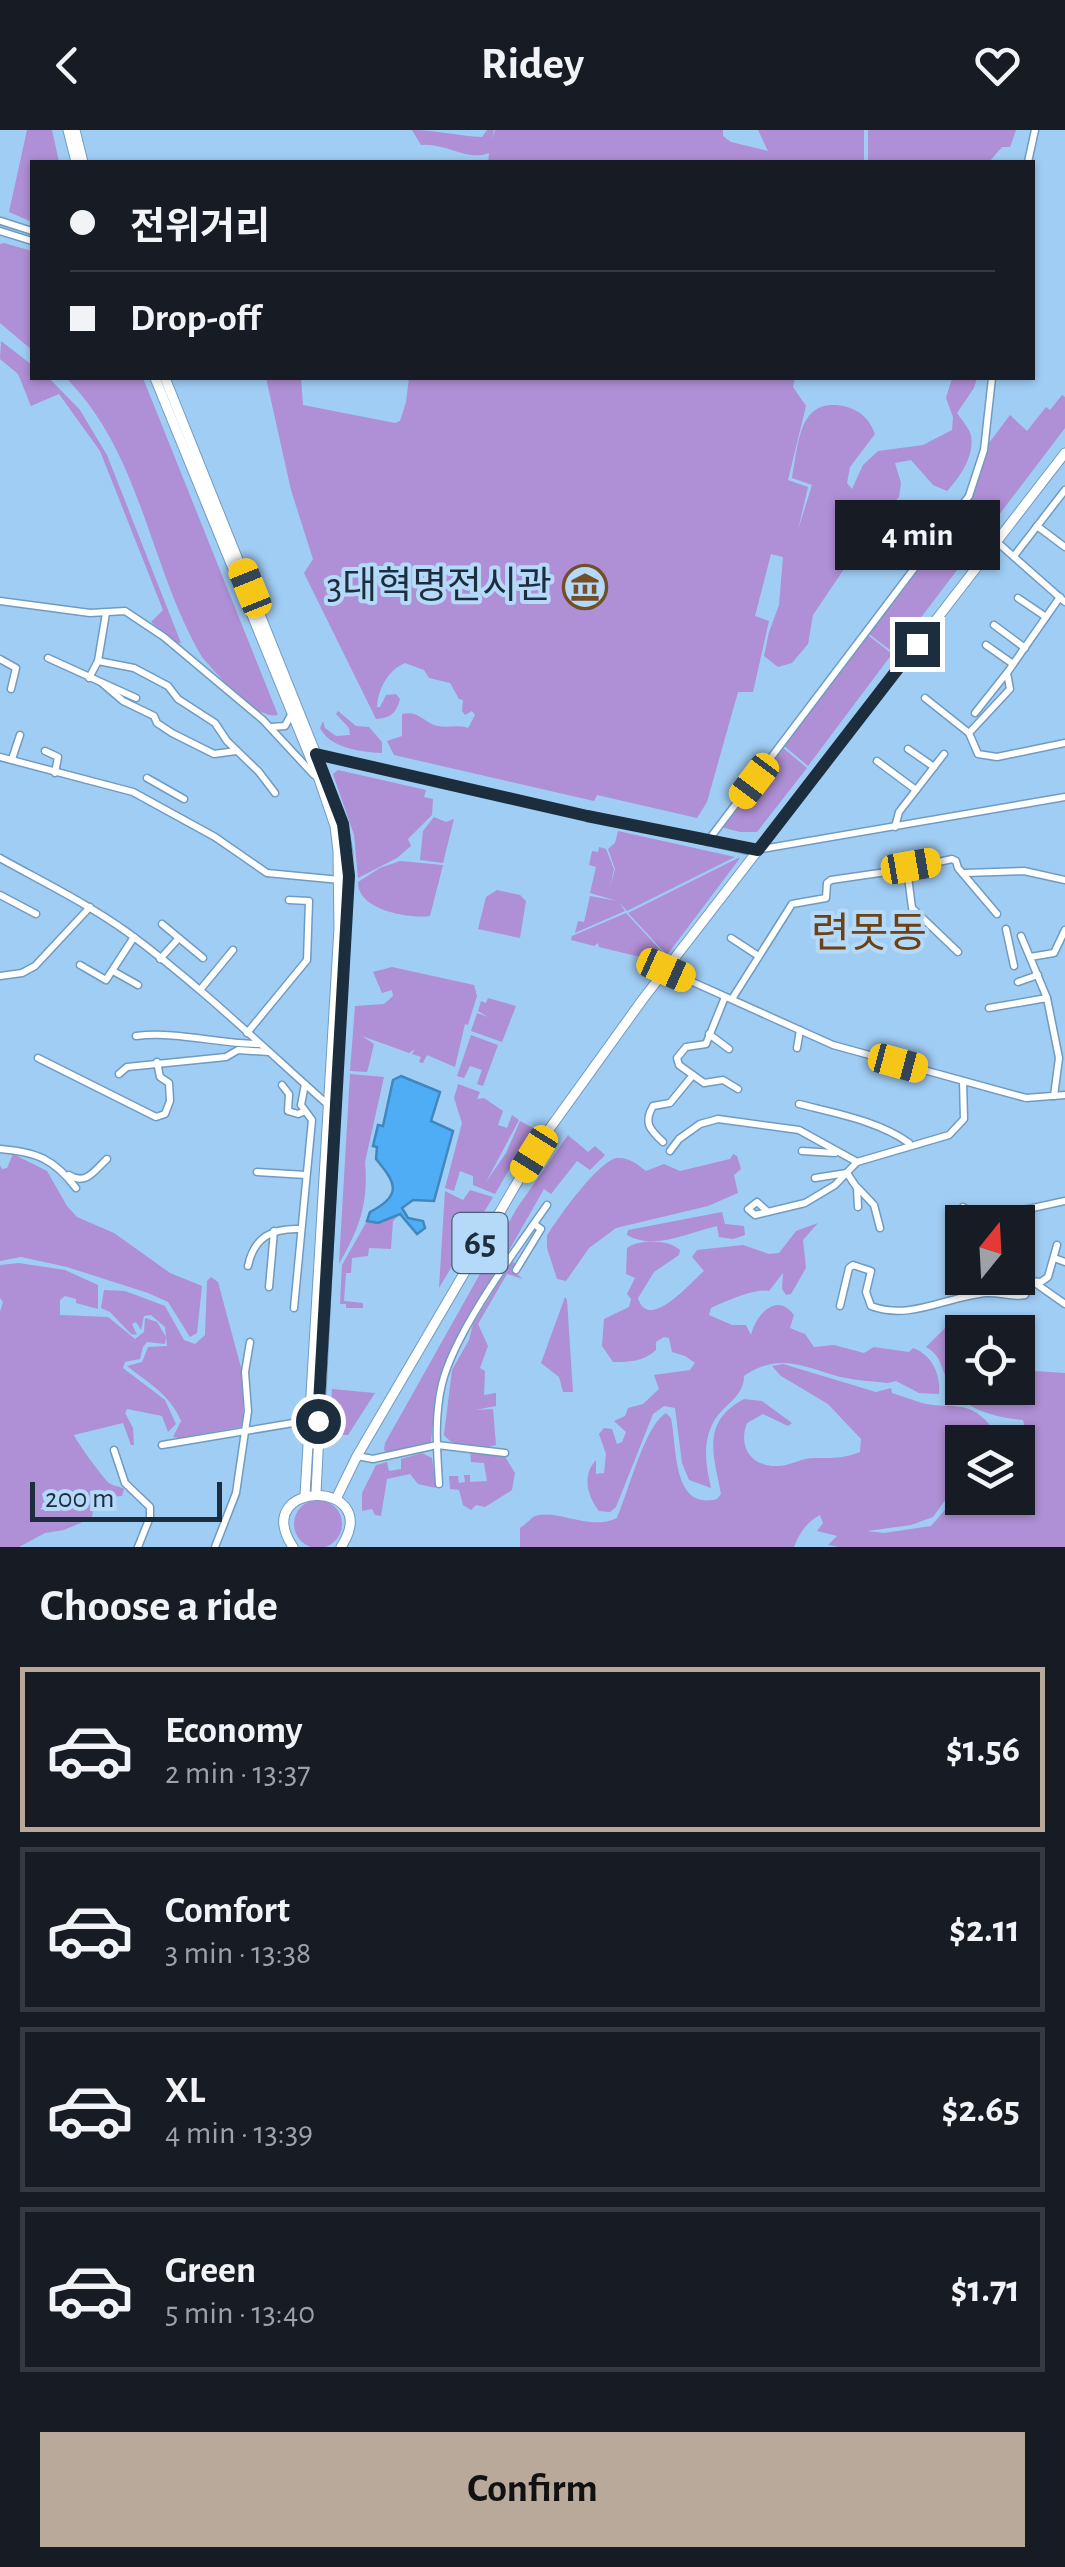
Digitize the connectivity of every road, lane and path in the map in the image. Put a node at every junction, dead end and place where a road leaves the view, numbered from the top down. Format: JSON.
{"nodes":[{"id":1,"x":72,"y":130,"type":"edge"},
{"id":2,"x":1034,"y":130,"type":"edge"},
{"id":3,"x":80,"y":160,"type":"edge"},
{"id":4,"x":1028,"y":160,"type":"edge"},
{"id":5,"x":1,"y":221,"type":"edge"},
{"id":6,"x":30,"y":230,"type":"edge"},
{"id":7,"x":0,"y":232,"type":"edge"},
{"id":8,"x":30,"y":240,"type":"edge"},
{"id":9,"x":156,"y":380,"type":"edge"},
{"id":10,"x":166,"y":380,"type":"edge"},
{"id":11,"x":992,"y":380,"type":"edge"},
{"id":12,"x":1065,"y":452,"type":"edge"},
{"id":13,"x":1065,"y":490,"type":"edge"},
{"id":14,"x":1037,"y":526,"type":"junction"},
{"id":15,"x":996,"y":542,"type":"junction"},
{"id":16,"x":1065,"y":547,"type":"edge"},
{"id":17,"x":1013,"y":556,"type":"junction"},
{"id":18,"x":1018,"y":598,"type":"dead end"},
{"id":19,"x":1062,"y":599,"type":"edge"},
{"id":20,"x":0,"y":602,"type":"edge"},
{"id":21,"x":106,"y":613,"type":"junction"},
{"id":22,"x":1046,"y":617,"type":"junction"},
{"id":23,"x":994,"y":625,"type":"dead end"},
{"id":24,"x":986,"y":645,"type":"dead end"},
{"id":25,"x":1024,"y":648,"type":"junction"},
{"id":26,"x":48,"y":658,"type":"dead end"},
{"id":27,"x":0,"y":659,"type":"edge"},
{"id":28,"x":98,"y":661,"type":"junction"},
{"id":29,"x":1013,"y":664,"type":"junction"},
{"id":30,"x":1007,"y":673,"type":"junction"},
{"id":31,"x":90,"y":678,"type":"junction"},
{"id":32,"x":102,"y":683,"type":"junction"},
{"id":33,"x":11,"y":689,"type":"dead end"},
{"id":34,"x":136,"y":698,"type":"dead end"},
{"id":35,"x":924,"y":698,"type":"dead end"},
{"id":36,"x":975,"y":713,"type":"dead end"},
{"id":37,"x":292,"y":714,"type":"junction"},
{"id":38,"x":270,"y":727,"type":"junction"},
{"id":39,"x":970,"y":733,"type":"junction"},
{"id":40,"x":20,"y":735,"type":"dead end"},
{"id":41,"x":1065,"y":743,"type":"edge"},
{"id":42,"x":908,"y":749,"type":"dead end"},
{"id":43,"x":45,"y":751,"type":"dead end"},
{"id":44,"x":236,"y":751,"type":"junction"},
{"id":45,"x":316,"y":754,"type":"junction"},
{"id":46,"x":944,"y":754,"type":"dead end"},
{"id":47,"x":0,"y":757,"type":"edge"},
{"id":48,"x":12,"y":759,"type":"junction"},
{"id":49,"x":877,"y":761,"type":"dead end"},
{"id":50,"x":934,"y":768,"type":"junction"},
{"id":51,"x":55,"y":773,"type":"junction"},
{"id":52,"x":147,"y":778,"type":"dead end"},
{"id":53,"x":318,"y":780,"type":"junction"},
{"id":54,"x":916,"y":790,"type":"junction"},
{"id":55,"x":171,"y":792,"type":"junction"},
{"id":56,"x":276,"y":793,"type":"dead end"},
{"id":57,"x":1065,"y":798,"type":"edge"},
{"id":58,"x":184,"y":799,"type":"dead end"},
{"id":59,"x":162,"y":807,"type":"junction"},
{"id":60,"x":895,"y":828,"type":"junction"},
{"id":61,"x":707,"y":842,"type":"junction"},
{"id":62,"x":758,"y":850,"type":"junction"},
{"id":63,"x":0,"y":860,"type":"edge"},
{"id":64,"x":907,"y":869,"type":"junction"},
{"id":65,"x":965,"y":874,"type":"junction"},
{"id":66,"x":341,"y":880,"type":"junction"},
{"id":67,"x":1065,"y":880,"type":"edge"},
{"id":68,"x":0,"y":895,"type":"edge"},
{"id":69,"x":290,"y":900,"type":"dead end"},
{"id":70,"x":90,"y":907,"type":"junction"},
{"id":71,"x":36,"y":914,"type":"dead end"},
{"id":72,"x":997,"y":914,"type":"dead end"},
{"id":73,"x":162,"y":924,"type":"dead end"},
{"id":74,"x":1006,"y":929,"type":"dead end"},
{"id":75,"x":1065,"y":930,"type":"edge"},
{"id":76,"x":134,"y":937,"type":"junction"},
{"id":77,"x":731,"y":938,"type":"dead end"},
{"id":78,"x":178,"y":939,"type":"junction"},
{"id":79,"x":1008,"y":942,"type":"junction"},
{"id":80,"x":233,"y":950,"type":"dead end"},
{"id":81,"x":1065,"y":951,"type":"edge"},
{"id":82,"x":958,"y":952,"type":"dead end"},
{"id":83,"x":1054,"y":953,"type":"junction"},
{"id":84,"x":757,"y":956,"type":"junction"},
{"id":85,"x":1030,"y":957,"type":"junction"},
{"id":86,"x":160,"y":958,"type":"junction"},
{"id":87,"x":203,"y":958,"type":"dead end"},
{"id":88,"x":80,"y":964,"type":"dead end"},
{"id":89,"x":1014,"y":966,"type":"dead end"},
{"id":90,"x":113,"y":970,"type":"junction"},
{"id":91,"x":666,"y":970,"type":"junction"},
{"id":92,"x":1038,"y":975,"type":"junction"},
{"id":93,"x":0,"y":976,"type":"edge"},
{"id":94,"x":1018,"y":982,"type":"dead end"},
{"id":95,"x":138,"y":985,"type":"dead end"},
{"id":96,"x":200,"y":990,"type":"junction"},
{"id":97,"x":728,"y":998,"type":"junction"},
{"id":98,"x":1047,"y":998,"type":"junction"},
{"id":99,"x":989,"y":1008,"type":"dead end"},
{"id":100,"x":800,"y":1030,"type":"junction"},
{"id":101,"x":247,"y":1033,"type":"junction"},
{"id":102,"x":710,"y":1034,"type":"junction"},
{"id":103,"x":136,"y":1036,"type":"dead end"},
{"id":104,"x":261,"y":1044,"type":"junction"},
{"id":105,"x":797,"y":1048,"type":"dead end"},
{"id":106,"x":728,"y":1049,"type":"dead end"},
{"id":107,"x":270,"y":1052,"type":"junction"},
{"id":108,"x":38,"y":1058,"type":"dead end"},
{"id":109,"x":157,"y":1062,"type":"junction"},
{"id":110,"x":119,"y":1074,"type":"dead end"},
{"id":111,"x":693,"y":1075,"type":"junction"},
{"id":112,"x":963,"y":1081,"type":"junction"},
{"id":113,"x":304,"y":1084,"type":"junction"},
{"id":114,"x":282,"y":1085,"type":"dead end"},
{"id":115,"x":738,"y":1089,"type":"dead end"},
{"id":116,"x":1065,"y":1095,"type":"edge"},
{"id":117,"x":1054,"y":1096,"type":"junction"},
{"id":118,"x":328,"y":1104,"type":"junction"},
{"id":119,"x":799,"y":1104,"type":"dead end"},
{"id":120,"x":305,"y":1111,"type":"junction"},
{"id":121,"x":726,"y":1120,"type":"junction"},
{"id":122,"x":715,"y":1128,"type":"dead end"},
{"id":123,"x":663,"y":1142,"type":"dead end"},
{"id":124,"x":910,"y":1144,"type":"junction"},
{"id":125,"x":0,"y":1149,"type":"edge"},
{"id":126,"x":802,"y":1151,"type":"dead end"},
{"id":127,"x":670,"y":1152,"type":"dead end"},
{"id":128,"x":841,"y":1153,"type":"junction"},
{"id":129,"x":106,"y":1159,"type":"dead end"},
{"id":130,"x":857,"y":1162,"type":"junction"},
{"id":131,"x":257,"y":1172,"type":"dead end"},
{"id":132,"x":847,"y":1173,"type":"junction"},
{"id":133,"x":68,"y":1174,"type":"junction"},
{"id":134,"x":306,"y":1175,"type":"junction"},
{"id":135,"x":816,"y":1178,"type":"dead end"},
{"id":136,"x":76,"y":1188,"type":"dead end"},
{"id":137,"x":857,"y":1188,"type":"junction"},
{"id":138,"x":1065,"y":1201,"type":"edge"},
{"id":139,"x":547,"y":1204,"type":"dead end"},
{"id":140,"x":858,"y":1206,"type":"dead end"},
{"id":141,"x":1035,"y":1208,"type":"edge"},
{"id":142,"x":768,"y":1211,"type":"dead end"},
{"id":143,"x":534,"y":1224,"type":"junction"},
{"id":144,"x":880,"y":1228,"type":"dead end"},
{"id":145,"x":300,"y":1229,"type":"junction"},
{"id":146,"x":274,"y":1230,"type":"junction"},
{"id":147,"x":1057,"y":1246,"type":"dead end"},
{"id":148,"x":1054,"y":1258,"type":"junction"},
{"id":149,"x":1065,"y":1262,"type":"edge"},
{"id":150,"x":248,"y":1266,"type":"dead end"},
{"id":151,"x":516,"y":1270,"type":"dead end"},
{"id":152,"x":1035,"y":1281,"type":"edge"},
{"id":153,"x":1035,"y":1284,"type":"edge"},
{"id":154,"x":269,"y":1287,"type":"dead end"},
{"id":155,"x":978,"y":1295,"type":"edge"},
{"id":156,"x":1065,"y":1304,"type":"edge"},
{"id":157,"x":840,"y":1306,"type":"dead end"},
{"id":158,"x":294,"y":1308,"type":"dead end"},
{"id":159,"x":250,"y":1342,"type":"dead end"},
{"id":160,"x":311,"y":1420,"type":"junction"},
{"id":161,"x":246,"y":1432,"type":"junction"},
{"id":162,"x":162,"y":1445,"type":"dead end"},
{"id":163,"x":437,"y":1446,"type":"junction"},
{"id":164,"x":114,"y":1450,"type":"dead end"},
{"id":165,"x":505,"y":1453,"type":"dead end"},
{"id":166,"x":357,"y":1456,"type":"junction"},
{"id":167,"x":439,"y":1484,"type":"dead end"},
{"id":168,"x":311,"y":1494,"type":"junction"},
{"id":169,"x":336,"y":1500,"type":"junction"},
{"id":170,"x":141,"y":1546,"type":"edge"},
{"id":171,"x":215,"y":1547,"type":"edge"},
{"id":172,"x":293,"y":1547,"type":"edge"},
{"id":173,"x":341,"y":1547,"type":"edge"}],
"edges":[{"from":1,"to":3,"type":"main road"},
{"from":2,"to":4,"type":"street"},
{"from":5,"to":6,"type":"street"},
{"from":7,"to":8,"type":"street"},
{"from":9,"to":37,"type":"main road"},
{"from":10,"to":45,"type":"main road"},
{"from":11,"to":61,"type":"street"},
{"from":12,"to":15,"type":"main road","number":"65"},
{"from":13,"to":14,"type":"street"},
{"from":14,"to":16,"type":"street"},
{"from":14,"to":17,"type":"street"},
{"from":15,"to":17,"type":"street"},
{"from":15,"to":62,"type":"main road","number":"65"},
{"from":17,"to":19,"type":"street"},
{"from":18,"to":22,"type":"street"},
{"from":19,"to":22,"type":"street"},
{"from":20,"to":21,"type":"street"},
{"from":21,"to":28,"type":"street"},
{"from":21,"to":38,"type":"street"},
{"from":22,"to":25,"type":"street"},
{"from":23,"to":25,"type":"street"},
{"from":24,"to":29,"type":"street"},
{"from":25,"to":29,"type":"street"},
{"from":26,"to":31,"type":"street"},
{"from":27,"to":33,"type":"street"},
{"from":28,"to":31,"type":"street"},
{"from":28,"to":44,"type":"street"},
{"from":29,"to":30,"type":"street"},
{"from":30,"to":36,"type":"street"},
{"from":30,"to":39,"type":"street"},
{"from":31,"to":32,"type":"street"},
{"from":32,"to":34,"type":"street"},
{"from":32,"to":44,"type":"street"},
{"from":35,"to":39,"type":"street"},
{"from":37,"to":38,"type":"street"},
{"from":37,"to":53,"type":"main road"},
{"from":38,"to":53,"type":"street"},
{"from":39,"to":41,"type":"street"},
{"from":40,"to":48,"type":"street"},
{"from":42,"to":50,"type":"street"},
{"from":43,"to":51,"type":"street"},
{"from":44,"to":56,"type":"street"},
{"from":45,"to":61,"type":"street"},
{"from":45,"to":168,"type":"main road"},
{"from":46,"to":50,"type":"street"},
{"from":47,"to":48,"type":"street"},
{"from":48,"to":51,"type":"street"},
{"from":49,"to":54,"type":"street"},
{"from":50,"to":54,"type":"street"},
{"from":51,"to":59,"type":"street"},
{"from":52,"to":55,"type":"street"},
{"from":53,"to":66,"type":"main road"},
{"from":54,"to":60,"type":"street"},
{"from":55,"to":58,"type":"street"},
{"from":55,"to":59,"type":"street"},
{"from":57,"to":60,"type":"street"},
{"from":59,"to":66,"type":"street"},
{"from":60,"to":62,"type":"street"},
{"from":61,"to":62,"type":"street"},
{"from":62,"to":91,"type":"main road","number":"65"},
{"from":63,"to":70,"type":"street"},
{"from":64,"to":65,"type":"street"},
{"from":64,"to":82,"type":"street"},
{"from":64,"to":84,"type":"street"},
{"from":65,"to":67,"type":"street"},
{"from":65,"to":72,"type":"street"},
{"from":66,"to":118,"type":"main road"},
{"from":68,"to":71,"type":"street"},
{"from":69,"to":101,"type":"street"},
{"from":70,"to":76,"type":"street"},
{"from":70,"to":93,"type":"street"},
{"from":73,"to":78,"type":"street"},
{"from":74,"to":79,"type":"street"},
{"from":75,"to":83,"type":"street"},
{"from":76,"to":86,"type":"street"},
{"from":76,"to":90,"type":"street"},
{"from":77,"to":84,"type":"street"},
{"from":78,"to":86,"type":"street"},
{"from":78,"to":87,"type":"street"},
{"from":79,"to":85,"type":"street"},
{"from":79,"to":89,"type":"street"},
{"from":80,"to":96,"type":"street"},
{"from":81,"to":83,"type":"street"},
{"from":83,"to":85,"type":"street"},
{"from":84,"to":97,"type":"street"},
{"from":85,"to":92,"type":"street"},
{"from":86,"to":96,"type":"street"},
{"from":88,"to":90,"type":"street"},
{"from":90,"to":95,"type":"street"},
{"from":91,"to":97,"type":"street"},
{"from":91,"to":166,"type":"main road","number":"65"},
{"from":92,"to":94,"type":"street"},
{"from":92,"to":98,"type":"street"},
{"from":96,"to":101,"type":"street"},
{"from":97,"to":100,"type":"street"},
{"from":97,"to":102,"type":"street"},
{"from":98,"to":99,"type":"street"},
{"from":98,"to":117,"type":"street"},
{"from":100,"to":105,"type":"street"},
{"from":100,"to":112,"type":"street"},
{"from":101,"to":104,"type":"street"},
{"from":102,"to":106,"type":"street"},
{"from":102,"to":111,"type":"street"},
{"from":103,"to":104,"type":"street"},
{"from":104,"to":107,"type":"street"},
{"from":107,"to":109,"type":"street"},
{"from":107,"to":113,"type":"street"},
{"from":108,"to":109,"type":"street"},
{"from":109,"to":110,"type":"street"},
{"from":111,"to":115,"type":"street"},
{"from":111,"to":123,"type":"street"},
{"from":112,"to":117,"type":"street"},
{"from":112,"to":124,"type":"street"},
{"from":113,"to":118,"type":"street"},
{"from":113,"to":120,"type":"street"},
{"from":114,"to":120,"type":"street"},
{"from":116,"to":117,"type":"street"},
{"from":118,"to":160,"type":"main road"},
{"from":119,"to":124,"type":"street"},
{"from":120,"to":134,"type":"street"},
{"from":121,"to":122,"type":"street"},
{"from":121,"to":127,"type":"street"},
{"from":121,"to":128,"type":"street"},
{"from":124,"to":130,"type":"street"},
{"from":125,"to":133,"type":"street"},
{"from":126,"to":128,"type":"street"},
{"from":128,"to":130,"type":"street"},
{"from":129,"to":133,"type":"street"},
{"from":130,"to":132,"type":"street"},
{"from":131,"to":134,"type":"street"},
{"from":132,"to":135,"type":"street"},
{"from":132,"to":137,"type":"street"},
{"from":132,"to":142,"type":"street"},
{"from":133,"to":136,"type":"street"},
{"from":134,"to":145,"type":"street"},
{"from":137,"to":140,"type":"street"},
{"from":137,"to":144,"type":"street"},
{"from":138,"to":141,"type":"street"},
{"from":139,"to":143,"type":"street"},
{"from":143,"to":151,"type":"street"},
{"from":143,"to":163,"type":"street"},
{"from":145,"to":146,"type":"street"},
{"from":145,"to":158,"type":"street"},
{"from":146,"to":150,"type":"street"},
{"from":146,"to":154,"type":"street"},
{"from":147,"to":148,"type":"street"},
{"from":148,"to":149,"type":"street"},
{"from":148,"to":152,"type":"street"},
{"from":153,"to":156,"type":"street"},
{"from":155,"to":157,"type":"street"},
{"from":159,"to":161,"type":"street"},
{"from":160,"to":161,"type":"street"},
{"from":160,"to":168,"type":"main road"},
{"from":161,"to":162,"type":"street"},
{"from":161,"to":171,"type":"street"},
{"from":163,"to":165,"type":"street"},
{"from":163,"to":166,"type":"street"},
{"from":163,"to":167,"type":"street"},
{"from":164,"to":170,"type":"street"},
{"from":166,"to":169,"type":"main road","number":"65"},
{"from":168,"to":169,"type":"main road"},
{"from":168,"to":172,"type":"main road"},
{"from":169,"to":173,"type":"main road"}]}
